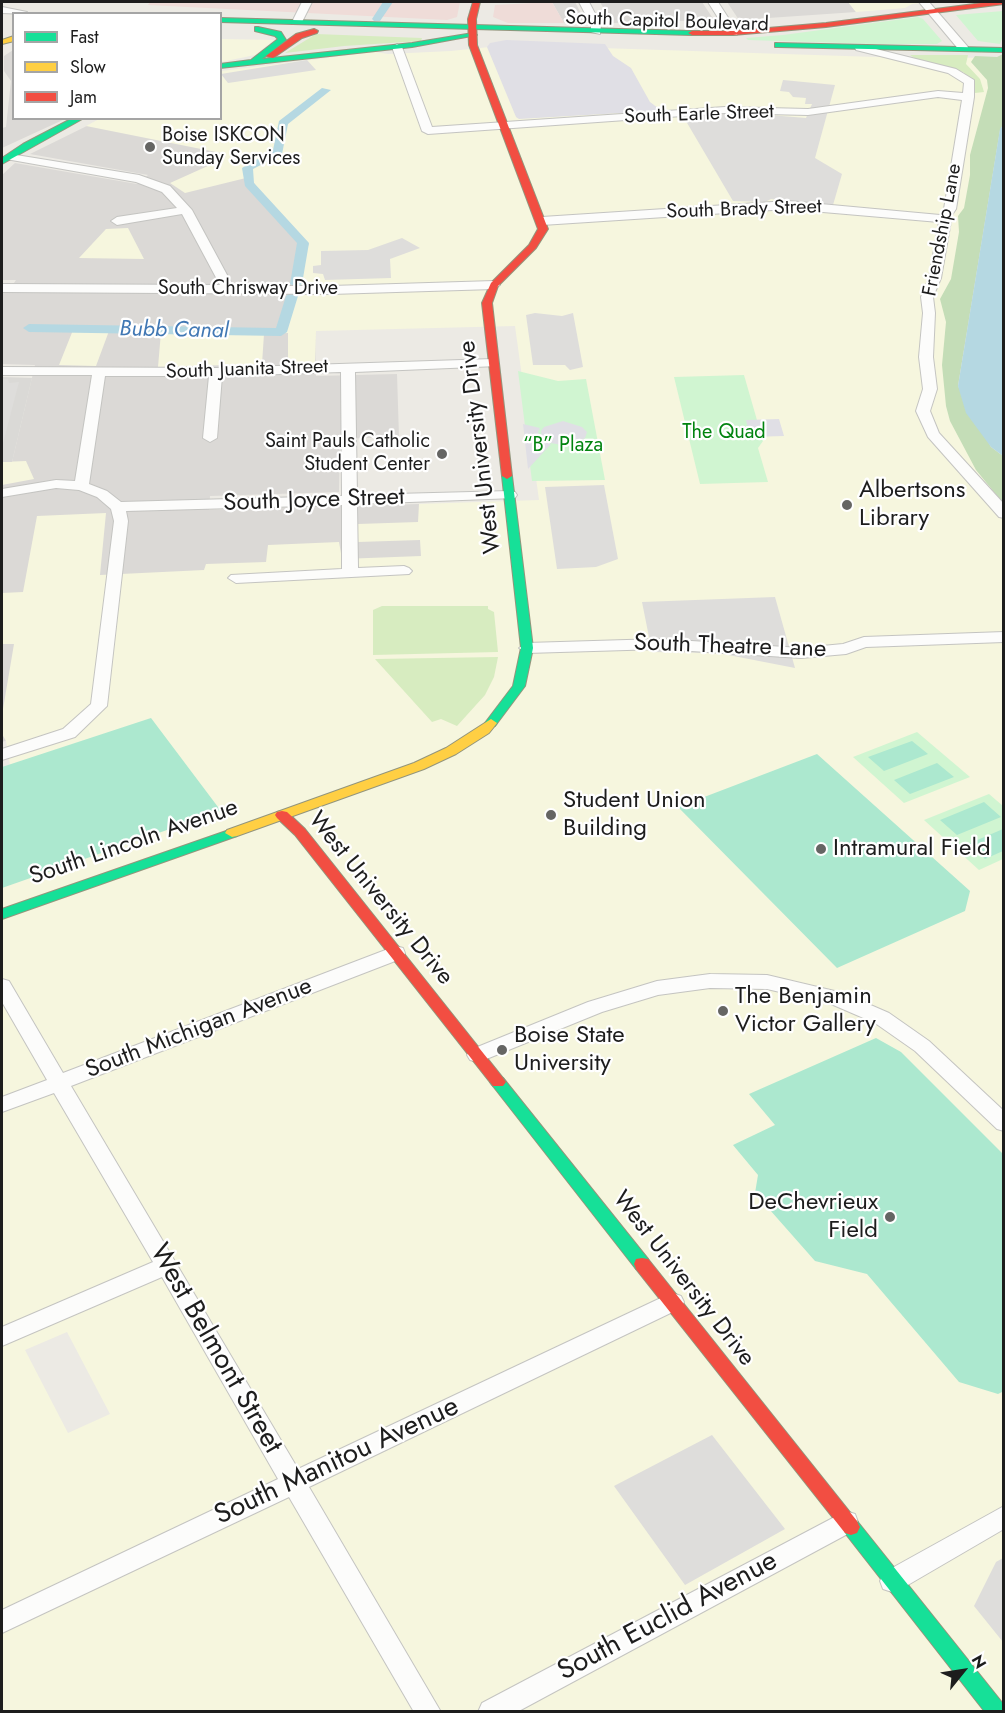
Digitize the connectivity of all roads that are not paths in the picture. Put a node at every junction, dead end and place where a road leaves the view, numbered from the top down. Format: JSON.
{"nodes":[{"id":1,"x":307,"y":2,"type":"edge"},
{"id":2,"x":476,"y":2,"type":"edge"},
{"id":3,"x":584,"y":2,"type":"edge"},
{"id":4,"x":713,"y":2,"type":"edge"},
{"id":5,"x":1004,"y":2,"type":"edge"},
{"id":6,"x":928,"y":7,"type":"edge"},
{"id":7,"x":222,"y":20,"type":"edge"},
{"id":8,"x":297,"y":22,"type":"junction"},
{"id":9,"x":222,"y":28,"type":"edge"},
{"id":10,"x":258,"y":29,"type":"junction"},
{"id":11,"x":314,"y":30,"type":"junction"},
{"id":12,"x":473,"y":30,"type":"junction"},
{"id":13,"x":596,"y":32,"type":"junction"},
{"id":14,"x":733,"y":33,"type":"junction"},
{"id":15,"x":412,"y":45,"type":"junction"},
{"id":16,"x":397,"y":47,"type":"junction"},
{"id":17,"x":964,"y":49,"type":"junction"},
{"id":18,"x":1003,"y":50,"type":"edge"},
{"id":19,"x":914,"y":55,"type":"junction"},
{"id":20,"x":477,"y":58,"type":"junction"},
{"id":21,"x":260,"y":61,"type":"junction"},
{"id":22,"x":222,"y":66,"type":"edge"},
{"id":23,"x":969,"y":97,"type":"junction"},
{"id":24,"x":76,"y":120,"type":"edge"},
{"id":25,"x":505,"y":127,"type":"junction"},
{"id":26,"x":6,"y":159,"type":"edge"},
{"id":27,"x":186,"y":210,"type":"junction"},
{"id":28,"x":946,"y":219,"type":"junction"},
{"id":29,"x":117,"y":221,"type":"dead end"},
{"id":30,"x":542,"y":221,"type":"junction"},
{"id":31,"x":494,"y":285,"type":"junction"},
{"id":32,"x":2,"y":288,"type":"edge"},
{"id":33,"x":226,"y":289,"type":"junction"},
{"id":34,"x":493,"y":363,"type":"junction"},
{"id":35,"x":348,"y":367,"type":"junction"},
{"id":36,"x":2,"y":370,"type":"edge"},
{"id":37,"x":216,"y":372,"type":"junction"},
{"id":38,"x":99,"y":373,"type":"junction"},
{"id":39,"x":210,"y":438,"type":"dead end"},
{"id":40,"x":81,"y":486,"type":"junction"},
{"id":41,"x":2,"y":493,"type":"edge"},
{"id":42,"x":510,"y":495,"type":"junction"},
{"id":43,"x":349,"y":499,"type":"junction"},
{"id":44,"x":118,"y":507,"type":"junction"},
{"id":45,"x":1004,"y":514,"type":"edge"},
{"id":46,"x":404,"y":571,"type":"dead end"},
{"id":47,"x":350,"y":573,"type":"junction"},
{"id":48,"x":236,"y":578,"type":"dead end"},
{"id":49,"x":1004,"y":637,"type":"edge"},
{"id":50,"x":527,"y":648,"type":"junction"},
{"id":51,"x":2,"y":755,"type":"edge"},
{"id":52,"x":282,"y":815,"type":"junction"},
{"id":53,"x":2,"y":914,"type":"edge"},
{"id":54,"x":396,"y":953,"type":"junction"},
{"id":55,"x":2,"y":986,"type":"edge"},
{"id":56,"x":477,"y":1055,"type":"junction"},
{"id":57,"x":58,"y":1083,"type":"junction"},
{"id":58,"x":2,"y":1105,"type":"edge"},
{"id":59,"x":1004,"y":1124,"type":"edge"},
{"id":60,"x":166,"y":1266,"type":"junction"},
{"id":61,"x":673,"y":1302,"type":"junction"},
{"id":62,"x":2,"y":1337,"type":"edge"},
{"id":63,"x":293,"y":1483,"type":"junction"},
{"id":64,"x":1004,"y":1516,"type":"edge"},
{"id":65,"x":846,"y":1522,"type":"junction"},
{"id":66,"x":892,"y":1581,"type":"junction"},
{"id":67,"x":2,"y":1622,"type":"edge"},
{"id":68,"x":428,"y":1712,"type":"edge"},
{"id":69,"x":491,"y":1712,"type":"edge"},
{"id":70,"x":997,"y":1712,"type":"edge"}],
"edges":[{"from":1,"to":8,"type":"street"},
{"from":2,"to":12,"type":"street"},
{"from":3,"to":13,"type":"street"},
{"from":4,"to":14,"type":"street"},
{"from":5,"to":6,"type":"street","name":"South Capitol Boulevard"},
{"from":6,"to":14,"type":"street","name":"South Capitol Boulevard"},
{"from":6,"to":17,"type":"street"},
{"from":7,"to":8,"type":"street","name":"South Capitol Boulevard"},
{"from":8,"to":12,"type":"street","name":"South Capitol Boulevard"},
{"from":9,"to":10,"type":"street","name":"South Capitol Boulevard"},
{"from":10,"to":11,"type":"street","name":"South Capitol Boulevard"},
{"from":10,"to":21,"type":"street"},
{"from":11,"to":12,"type":"street","name":"South Capitol Boulevard"},
{"from":11,"to":21,"type":"street"},
{"from":12,"to":13,"type":"street","name":"South Capitol Boulevard"},
{"from":12,"to":15,"type":"street"},
{"from":12,"to":19,"type":"street","name":"South Capitol Boulevard"},
{"from":12,"to":20,"type":"street"},
{"from":13,"to":14,"type":"street","name":"South Capitol Boulevard"},
{"from":15,"to":16,"type":"street"},
{"from":15,"to":20,"type":"street"},
{"from":16,"to":21,"type":"street"},
{"from":16,"to":25,"type":"street","name":"South Earle Street"},
{"from":17,"to":18,"type":"street","name":"South Capitol Boulevard"},
{"from":17,"to":19,"type":"street","name":"South Capitol Boulevard"},
{"from":19,"to":23,"type":"street"},
{"from":20,"to":25,"type":"street"},
{"from":21,"to":22,"type":"street"},
{"from":23,"to":25,"type":"street","name":"South Earle Street"},
{"from":23,"to":28,"type":"street","name":"Friendship Lane"},
{"from":24,"to":26,"type":"street"},
{"from":25,"to":30,"type":"street"},
{"from":26,"to":27,"type":"street"},
{"from":27,"to":29,"type":"street"},
{"from":27,"to":33,"type":"street"},
{"from":28,"to":30,"type":"street","name":"South Brady Street"},
{"from":28,"to":45,"type":"street","name":"Friendship Lane"},
{"from":30,"to":31,"type":"street"},
{"from":31,"to":33,"type":"street","name":"South Chrisway Drive"},
{"from":31,"to":34,"type":"street","name":"West University Drive"},
{"from":32,"to":33,"type":"street","name":"South Chrisway Drive"},
{"from":34,"to":35,"type":"street","name":"South Juanita Street"},
{"from":34,"to":42,"type":"street","name":"West University Drive"},
{"from":35,"to":37,"type":"street","name":"South Juanita Street"},
{"from":35,"to":43,"type":"street"},
{"from":36,"to":38,"type":"street","name":"South Juanita Street"},
{"from":37,"to":38,"type":"street","name":"South Juanita Street"},
{"from":37,"to":39,"type":"street"},
{"from":38,"to":40,"type":"street"},
{"from":40,"to":41,"type":"street"},
{"from":40,"to":44,"type":"street"},
{"from":42,"to":43,"type":"street","name":"South Joyce Street"},
{"from":42,"to":50,"type":"street","name":"West University Drive"},
{"from":43,"to":44,"type":"street","name":"South Joyce Street"},
{"from":43,"to":47,"type":"street"},
{"from":44,"to":51,"type":"street"},
{"from":46,"to":47,"type":"street"},
{"from":47,"to":48,"type":"street"},
{"from":49,"to":50,"type":"street","name":"South Theatre Lane"},
{"from":50,"to":52,"type":"street","name":"West University Drive"},
{"from":52,"to":53,"type":"street","name":"South Lincoln Avenue"},
{"from":52,"to":54,"type":"street","name":"West University Drive"},
{"from":54,"to":56,"type":"street","name":"West University Drive"},
{"from":54,"to":57,"type":"street","name":"South Michigan Avenue"},
{"from":55,"to":57,"type":"street","name":"West Belmont Street"},
{"from":56,"to":59,"type":"street"},
{"from":56,"to":61,"type":"street","name":"West University Drive"},
{"from":57,"to":58,"type":"street","name":"South Michigan Avenue"},
{"from":57,"to":60,"type":"street","name":"West Belmont Street"},
{"from":60,"to":62,"type":"street"},
{"from":60,"to":63,"type":"street","name":"West Belmont Street"},
{"from":61,"to":63,"type":"street","name":"South Manitou Avenue"},
{"from":61,"to":65,"type":"street","name":"West University Drive"},
{"from":63,"to":67,"type":"street","name":"South Manitou Avenue"},
{"from":63,"to":68,"type":"street","name":"West Belmont Street"},
{"from":64,"to":66,"type":"street"},
{"from":65,"to":66,"type":"street","name":"West University Drive"},
{"from":65,"to":69,"type":"street","name":"South Euclid Avenue"},
{"from":66,"to":70,"type":"street","name":"West University Drive"}]}
